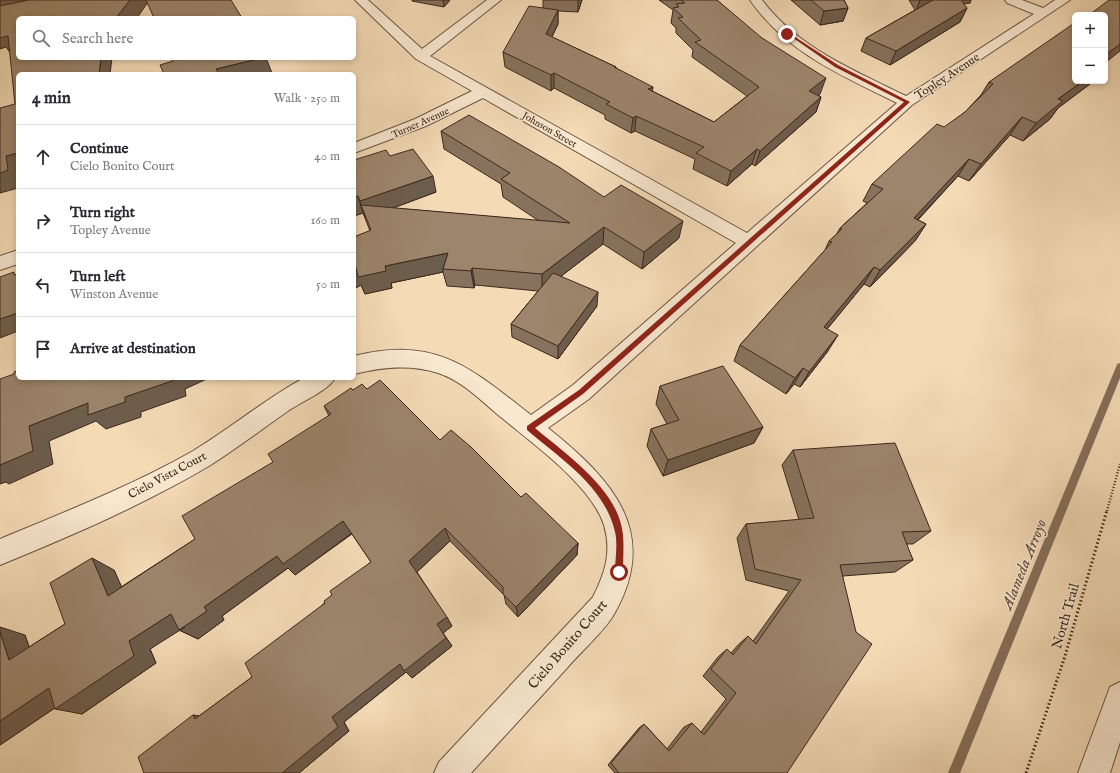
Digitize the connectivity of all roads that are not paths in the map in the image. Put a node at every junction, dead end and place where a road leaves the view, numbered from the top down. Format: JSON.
{"nodes":[{"id":1,"x":362,"y":0,"type":"edge"},
{"id":2,"x":495,"y":0,"type":"edge"},
{"id":3,"x":756,"y":0,"type":"edge"},
{"id":4,"x":1010,"y":0,"type":"edge"},
{"id":5,"x":1064,"y":0,"type":"edge"},
{"id":6,"x":1043,"y":13,"type":"junction"},
{"id":7,"x":421,"y":56,"type":"junction"},
{"id":8,"x":484,"y":91,"type":"junction"},
{"id":9,"x":907,"y":102,"type":"junction"},
{"id":10,"x":356,"y":147,"type":"edge"},
{"id":11,"x":750,"y":243,"type":"junction"},
{"id":12,"x":16,"y":258,"type":"edge"},
{"id":13,"x":0,"y":263,"type":"edge"},
{"id":14,"x":356,"y":366,"type":"edge"},
{"id":15,"x":321,"y":380,"type":"edge"},
{"id":16,"x":530,"y":428,"type":"junction"},
{"id":17,"x":0,"y":552,"type":"edge"},
{"id":18,"x":1120,"y":697,"type":"edge"},
{"id":19,"x":450,"y":773,"type":"edge"},
{"id":20,"x":1094,"y":773,"type":"edge"}],
"edges":[{"from":1,"to":7,"type":"street","name":"Johnson Street"},
{"from":2,"to":7,"type":"street"},
{"from":3,"to":9,"type":"street"},
{"from":4,"to":6,"type":"street"},
{"from":5,"to":6,"type":"street","name":"Topley Avenue"},
{"from":6,"to":9,"type":"street","name":"Topley Avenue"},
{"from":7,"to":8,"type":"street","name":"Johnson Street"},
{"from":8,"to":10,"type":"street","name":"Turner Avenue"},
{"from":8,"to":11,"type":"street","name":"Johnson Street"},
{"from":9,"to":11,"type":"street","name":"Topley Avenue"},
{"from":11,"to":16,"type":"street","name":"Topley Avenue"},
{"from":12,"to":13,"type":"street"},
{"from":14,"to":16,"type":"street"},
{"from":15,"to":17,"type":"street","name":"Cielo Vista Court"},
{"from":16,"to":19,"type":"street","name":"Cielo Bonito Court"},
{"from":18,"to":20,"type":"street"}]}
